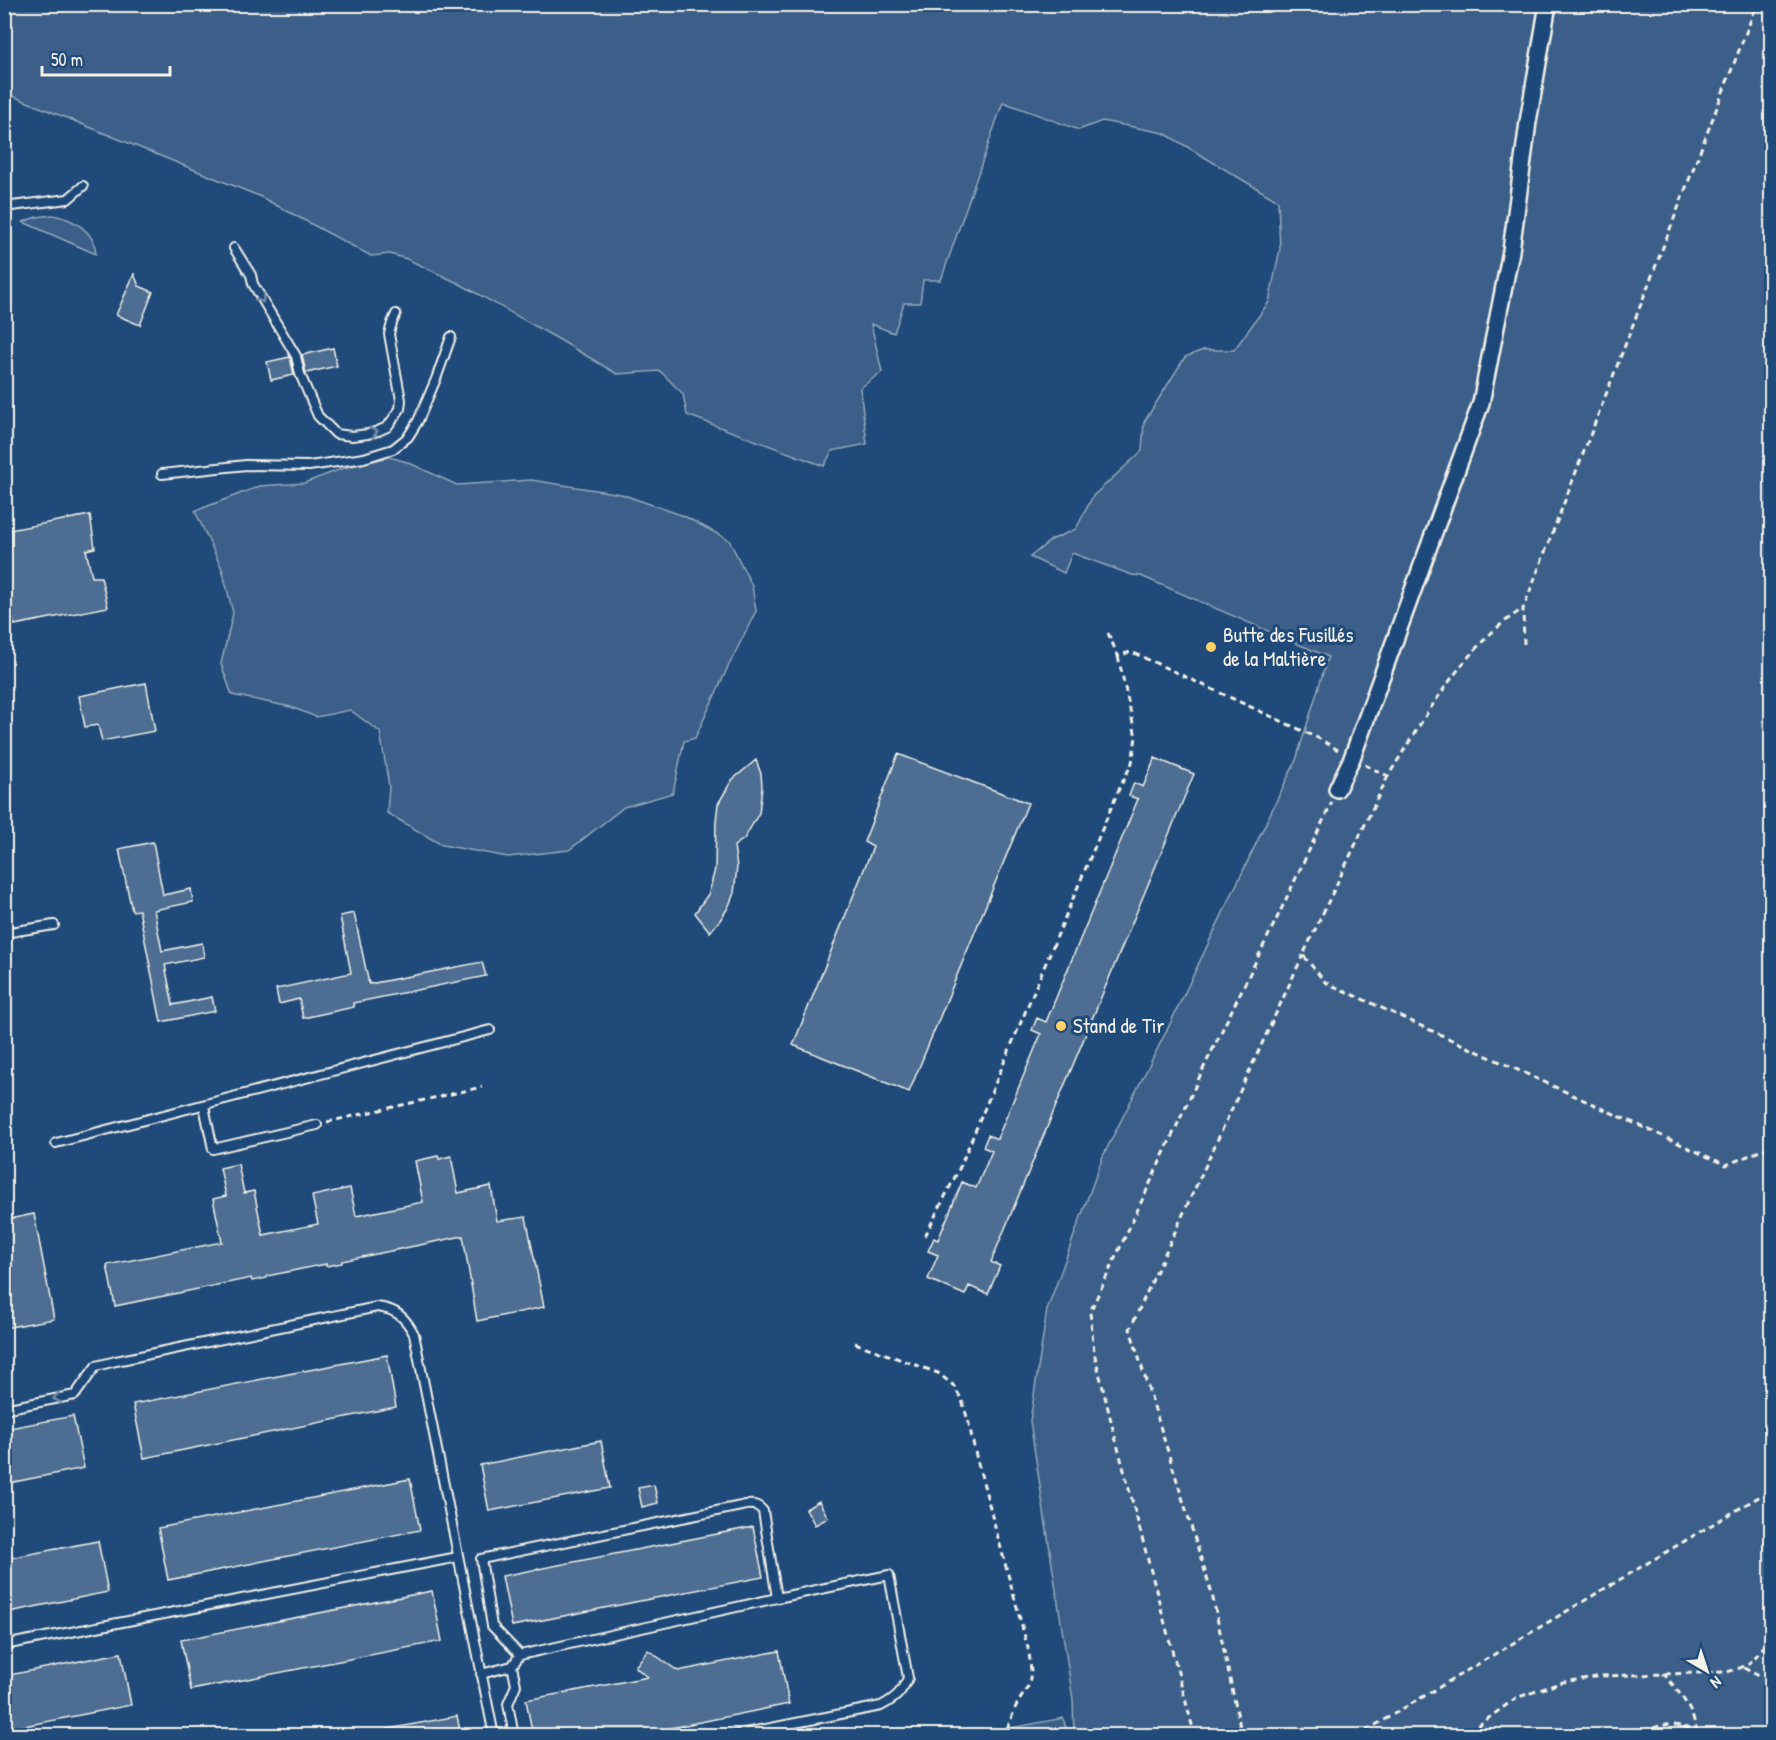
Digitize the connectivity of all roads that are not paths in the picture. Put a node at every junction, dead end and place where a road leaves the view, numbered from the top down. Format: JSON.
{"nodes":[{"id":1,"x":1548,"y":4,"type":"edge"},
{"id":2,"x":82,"y":186,"type":"dead end"},
{"id":3,"x":4,"y":207,"type":"edge"},
{"id":4,"x":234,"y":248,"type":"dead end"},
{"id":5,"x":396,"y":314,"type":"dead end"},
{"id":6,"x":451,"y":337,"type":"dead end"},
{"id":7,"x":162,"y":474,"type":"dead end"},
{"id":8,"x":1337,"y":789,"type":"road end"},
{"id":9,"x":54,"y":925,"type":"dead end"},
{"id":10,"x":4,"y":933,"type":"edge"},
{"id":11,"x":490,"y":1030,"type":"dead end"},
{"id":12,"x":204,"y":1106,"type":"junction"},
{"id":13,"x":317,"y":1125,"type":"road end"},
{"id":14,"x":56,"y":1143,"type":"dead end"},
{"id":15,"x":4,"y":1409,"type":"edge"},
{"id":16,"x":458,"y":1557,"type":"junction"},
{"id":17,"x":777,"y":1598,"type":"junction"},
{"id":18,"x":4,"y":1645,"type":"edge"},
{"id":19,"x":520,"y":1655,"type":"junction"},
{"id":20,"x":512,"y":1666,"type":"junction"},
{"id":21,"x":481,"y":1674,"type":"junction"},
{"id":22,"x":494,"y":1736,"type":"edge"},
{"id":23,"x":514,"y":1736,"type":"edge"},
{"id":24,"x":730,"y":1736,"type":"edge"}],
"edges":[{"from":1,"to":8,"type":"street"},
{"from":2,"to":3,"type":"lane"},
{"from":4,"to":5,"type":"lane","one_way":true},
{"from":6,"to":7,"type":"lane"},
{"from":9,"to":10,"type":"lane"},
{"from":11,"to":12,"type":"lane"},
{"from":12,"to":13,"type":"lane"},
{"from":12,"to":14,"type":"lane"},
{"from":16,"to":15,"type":"lane","one_way":true},
{"from":16,"to":18,"type":"lane"},
{"from":16,"to":21,"type":"lane"},
{"from":17,"to":19,"type":"lane"},
{"from":17,"to":19,"type":"lane"},
{"from":17,"to":24,"type":"lane"},
{"from":19,"to":20,"type":"lane"},
{"from":20,"to":21,"type":"lane"},
{"from":20,"to":23,"type":"lane"},
{"from":21,"to":22,"type":"lane"}]}
